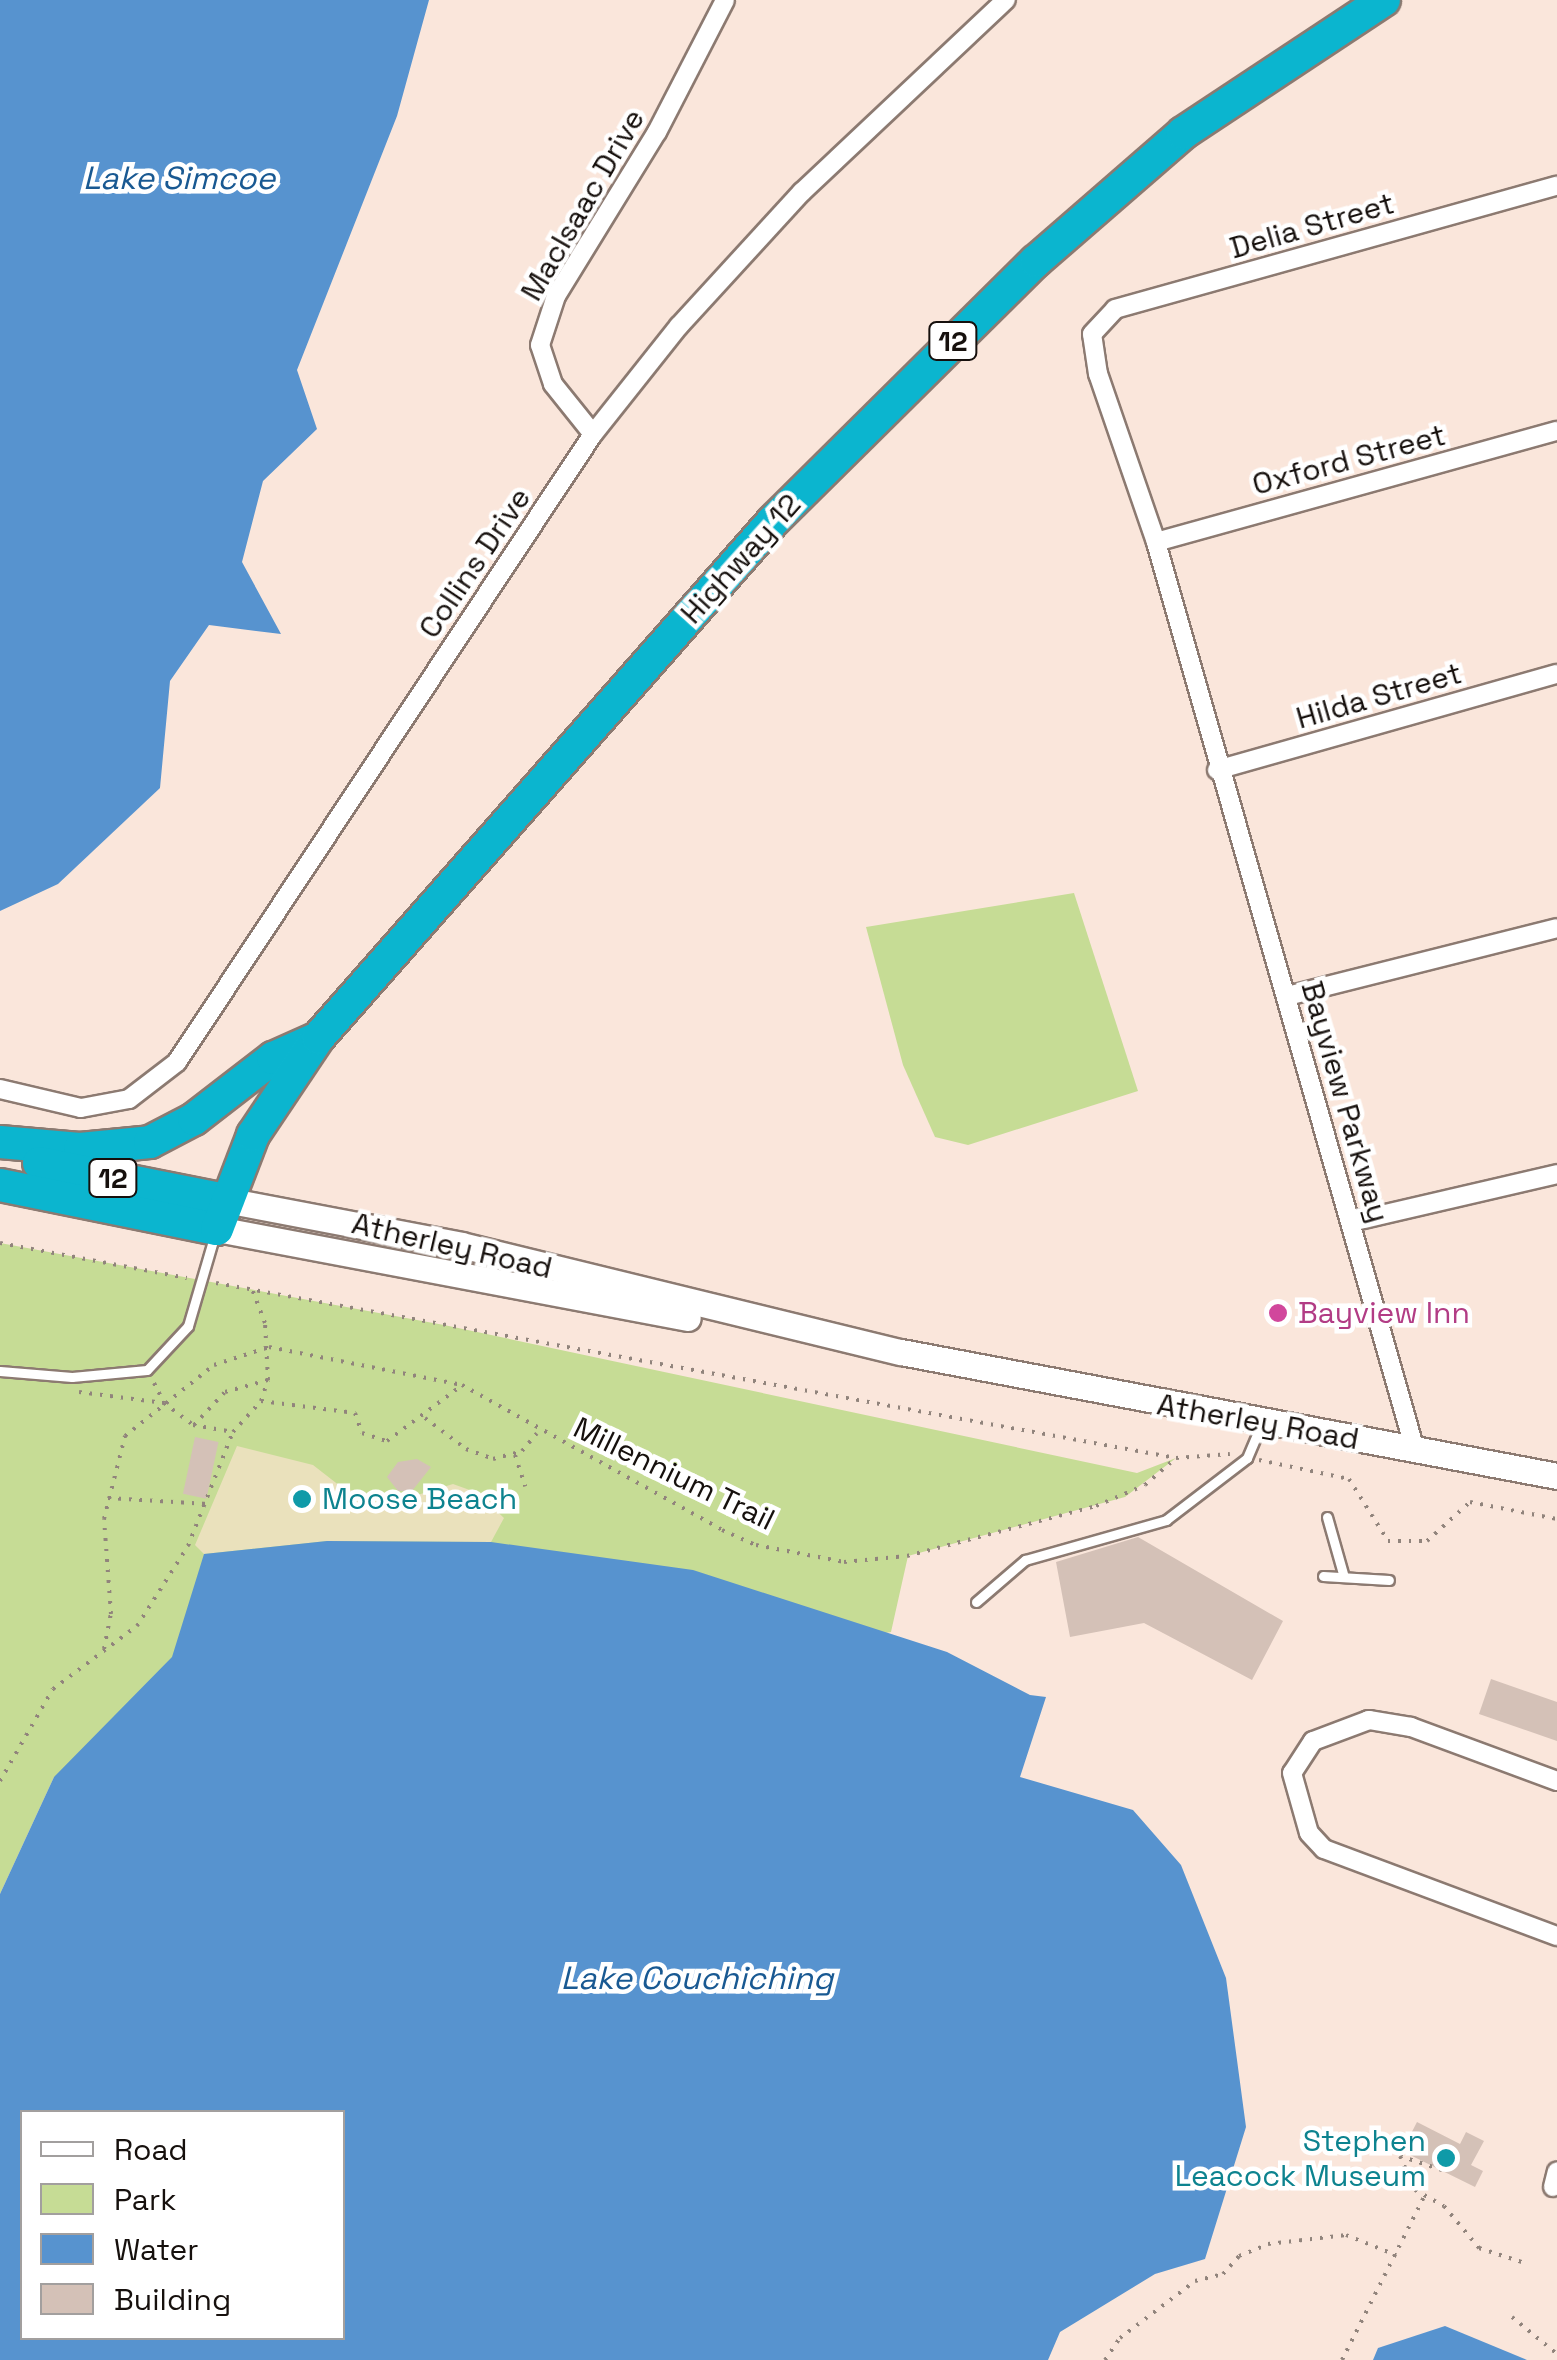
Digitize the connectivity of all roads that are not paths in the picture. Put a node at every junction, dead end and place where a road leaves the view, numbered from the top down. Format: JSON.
{"nodes":[{"id":1,"x":725,"y":0,"type":"edge"},
{"id":2,"x":1006,"y":0,"type":"edge"},
{"id":3,"x":1384,"y":0,"type":"edge"},
{"id":4,"x":1557,"y":186,"type":"edge"},
{"id":5,"x":1557,"y":431,"type":"edge"},
{"id":6,"x":593,"y":434,"type":"junction"},
{"id":7,"x":1156,"y":542,"type":"junction"},
{"id":8,"x":1557,"y":674,"type":"edge"},
{"id":9,"x":1216,"y":770,"type":"junction"},
{"id":10,"x":1557,"y":928,"type":"edge"},
{"id":11,"x":1287,"y":996,"type":"junction"},
{"id":12,"x":318,"y":1038,"type":"junction"},
{"id":13,"x":0,"y":1089,"type":"edge"},
{"id":14,"x":0,"y":1142,"type":"edge"},
{"id":15,"x":0,"y":1156,"type":"edge"},
{"id":16,"x":1557,"y":1174,"type":"edge"},
{"id":17,"x":0,"y":1185,"type":"edge"},
{"id":18,"x":221,"y":1214,"type":"junction"},
{"id":19,"x":1352,"y":1222,"type":"junction"},
{"id":20,"x":0,"y":1371,"type":"edge"},
{"id":21,"x":1262,"y":1423,"type":"junction"},
{"id":22,"x":1415,"y":1450,"type":"junction"},
{"id":23,"x":1557,"y":1476,"type":"edge"},
{"id":24,"x":1328,"y":1517,"type":"dead end"},
{"id":25,"x":1323,"y":1576,"type":"dead end"},
{"id":26,"x":1344,"y":1577,"type":"junction"},
{"id":27,"x":1388,"y":1580,"type":"dead end"},
{"id":28,"x":976,"y":1602,"type":"dead end"},
{"id":29,"x":1557,"y":1782,"type":"edge"},
{"id":30,"x":1557,"y":1936,"type":"edge"}],
"edges":[{"from":1,"to":6,"type":"street","name":"MacIsaac Drive"},
{"from":2,"to":6,"type":"street","name":"Collins Drive"},
{"from":3,"to":12,"type":"highway","name":"Highway 12","number":"12"},
{"from":4,"to":7,"type":"street","name":"Delia Street"},
{"from":5,"to":7,"type":"street","name":"Oxford Street"},
{"from":6,"to":13,"type":"street","name":"Collins Drive"},
{"from":7,"to":9,"type":"street","name":"Bayview Parkway"},
{"from":8,"to":9,"type":"street","name":"Hilda Street"},
{"from":9,"to":11,"type":"street","name":"Bayview Parkway"},
{"from":10,"to":11,"type":"street"},
{"from":11,"to":19,"type":"street","name":"Bayview Parkway"},
{"from":12,"to":14,"type":"highway"},
{"from":12,"to":18,"type":"highway","name":"Highway 12","number":"12"},
{"from":15,"to":18,"type":"highway","name":"Atherley Road","number":"12"},
{"from":16,"to":19,"type":"street"},
{"from":17,"to":18,"type":"highway","name":"Atherley Road","number":"12"},
{"from":18,"to":20,"type":"lane"},
{"from":18,"to":21,"type":"main road","name":"Atherley Road"},
{"from":19,"to":22,"type":"street","name":"Bayview Parkway"},
{"from":21,"to":22,"type":"main road","name":"Atherley Road"},
{"from":21,"to":28,"type":"lane"},
{"from":22,"to":23,"type":"main road","name":"Atherley Road"},
{"from":24,"to":26,"type":"lane"},
{"from":25,"to":26,"type":"lane"},
{"from":26,"to":27,"type":"lane"},
{"from":29,"to":30,"type":"street"}]}
